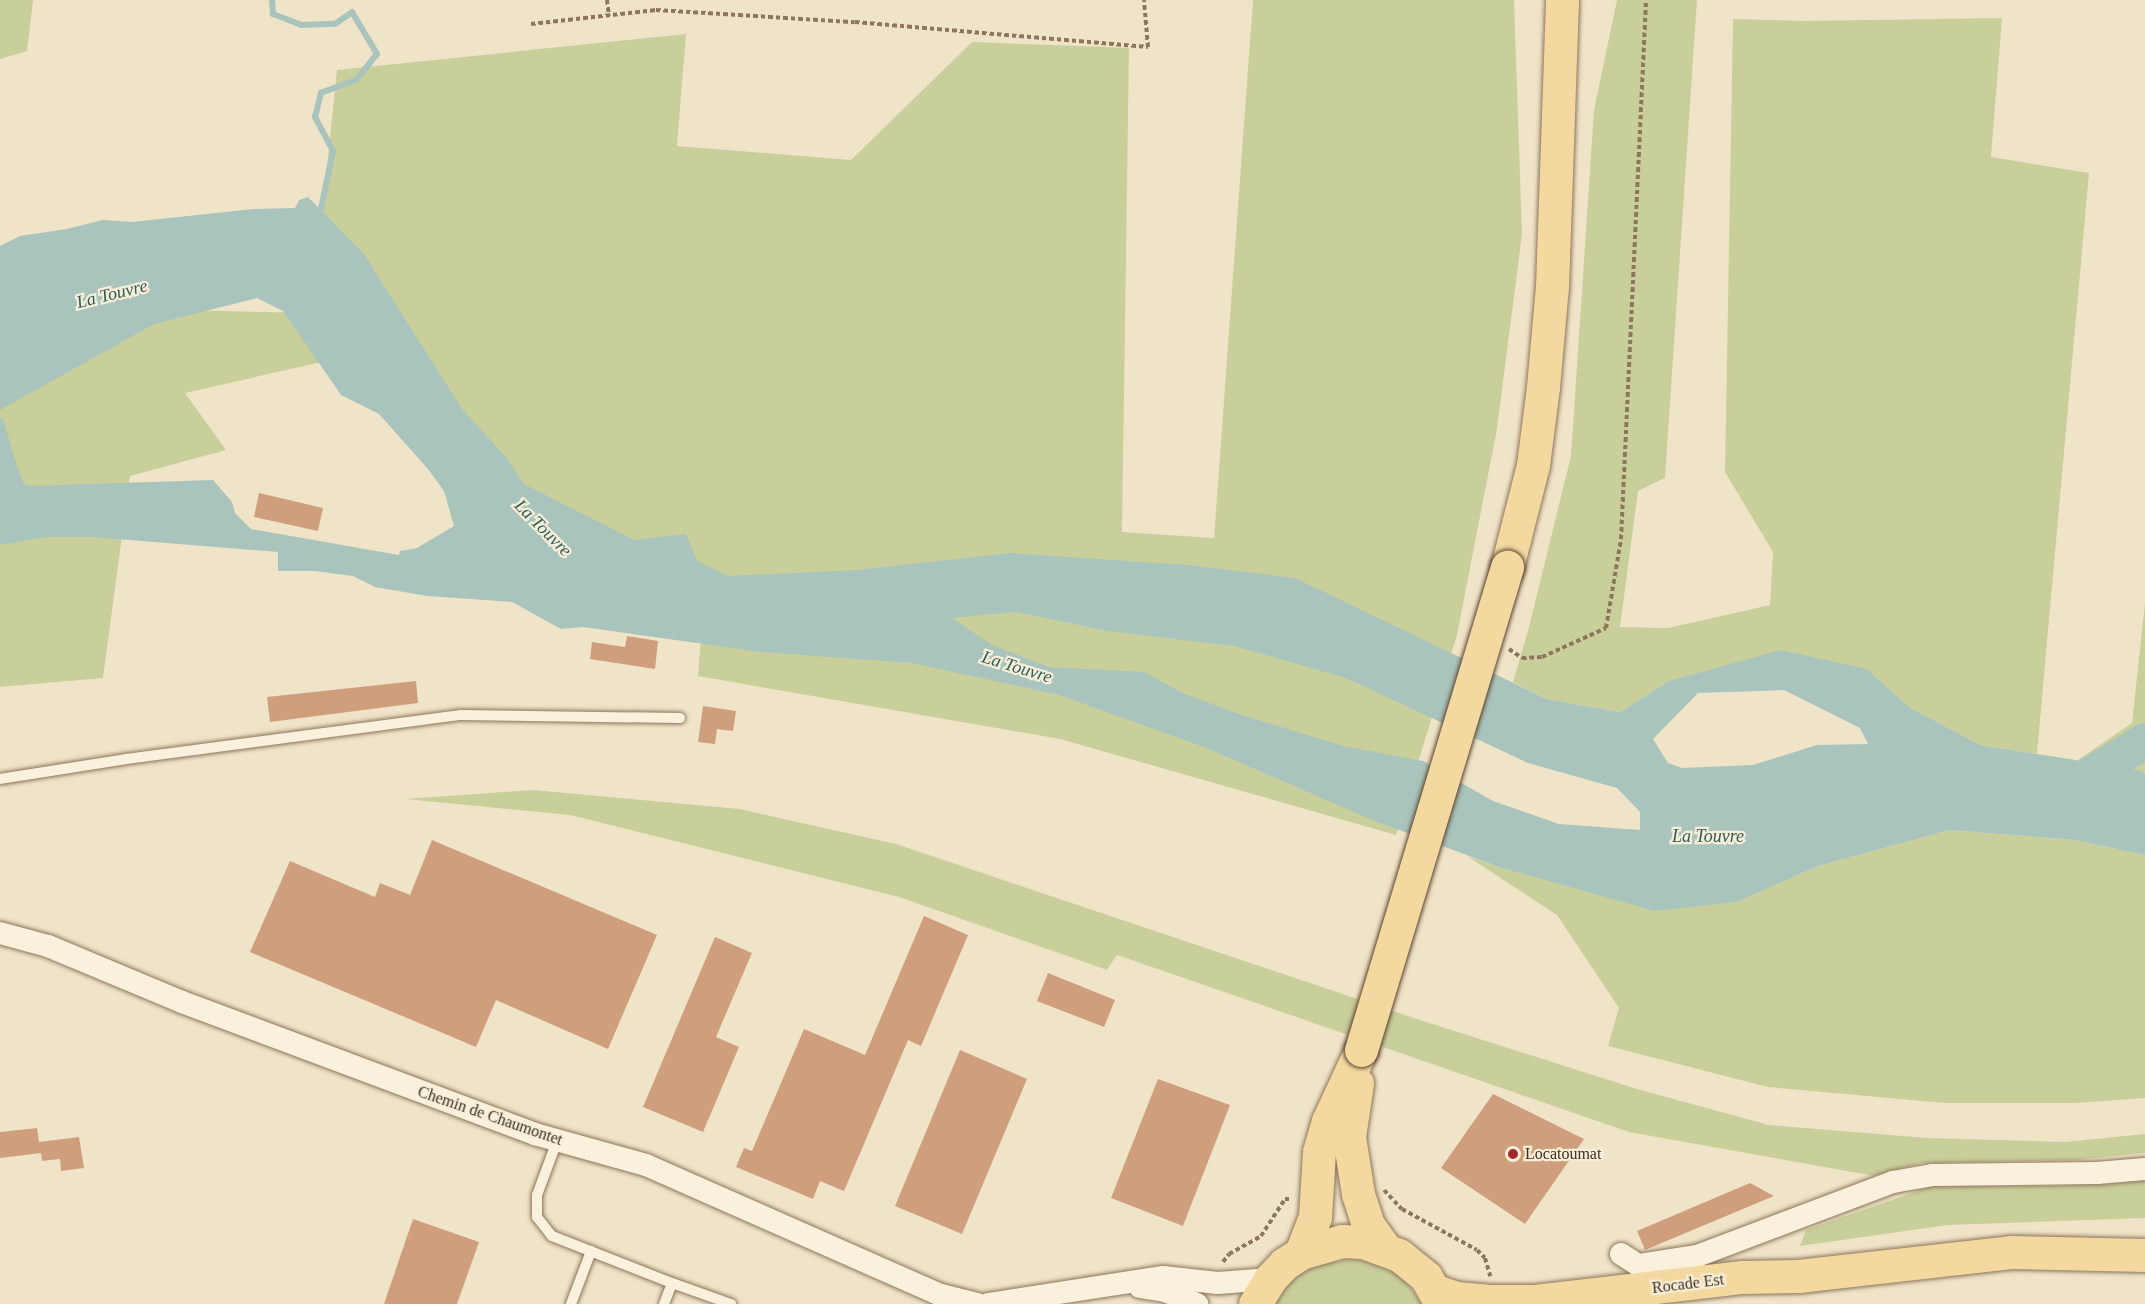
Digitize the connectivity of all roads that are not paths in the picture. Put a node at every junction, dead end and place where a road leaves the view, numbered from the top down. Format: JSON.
{"nodes":[{"id":1,"x":1548,"y":0,"type":"edge"},
{"id":2,"x":1562,"y":0,"type":"edge"},
{"id":3,"x":1555,"y":166,"type":"junction"},
{"id":4,"x":680,"y":718,"type":"dead end"},
{"id":5,"x":0,"y":778,"type":"edge"},
{"id":6,"x":0,"y":933,"type":"edge"},
{"id":7,"x":1361,"y":1050,"type":"junction"},
{"id":8,"x":557,"y":1140,"type":"junction"},
{"id":9,"x":2145,"y":1169,"type":"edge"},
{"id":10,"x":1384,"y":1247,"type":"junction"},
{"id":11,"x":591,"y":1251,"type":"junction"},
{"id":12,"x":1301,"y":1253,"type":"junction"},
{"id":13,"x":1621,"y":1254,"type":"dead end"},
{"id":14,"x":2145,"y":1255,"type":"edge"},
{"id":15,"x":1798,"y":1276,"type":"junction"},
{"id":16,"x":672,"y":1284,"type":"junction"},
{"id":17,"x":1127,"y":1285,"type":"junction"},
{"id":18,"x":1263,"y":1291,"type":"edge"},
{"id":19,"x":1439,"y":1298,"type":"edge"},
{"id":20,"x":572,"y":1304,"type":"edge"},
{"id":21,"x":664,"y":1304,"type":"edge"},
{"id":22,"x":732,"y":1304,"type":"edge"},
{"id":23,"x":977,"y":1304,"type":"edge"},
{"id":24,"x":988,"y":1304,"type":"edge"},
{"id":25,"x":1197,"y":1304,"type":"edge"},
{"id":26,"x":1692,"y":1304,"type":"edge"}],
"edges":[{"from":1,"to":3,"type":"main road"},
{"from":2,"to":3,"type":"main road"},
{"from":3,"to":7,"type":"main road","bridge":true},
{"from":4,"to":5,"type":"lane"},
{"from":6,"to":8,"type":"street","name":"Chemin de Chaumontet"},
{"from":7,"to":10,"type":"main road"},
{"from":7,"to":12,"type":"main road"},
{"from":8,"to":11,"type":"lane"},
{"from":8,"to":23,"type":"street","name":"Chemin de Chaumontet"},
{"from":9,"to":13,"type":"street"},
{"from":10,"to":12,"type":"main road"},
{"from":10,"to":19,"type":"main road"},
{"from":11,"to":16,"type":"lane"},
{"from":11,"to":20,"type":"lane"},
{"from":12,"to":18,"type":"main road"},
{"from":14,"to":15,"type":"main road","name":"Rocade Est"},
{"from":15,"to":19,"type":"main road","name":"Rocade Est"},
{"from":15,"to":26,"type":"main road","name":"Rocade Est"},
{"from":16,"to":21,"type":"lane"},
{"from":16,"to":22,"type":"lane"},
{"from":17,"to":18,"type":"street"},
{"from":17,"to":24,"type":"street"},
{"from":17,"to":25,"type":"street"}]}
